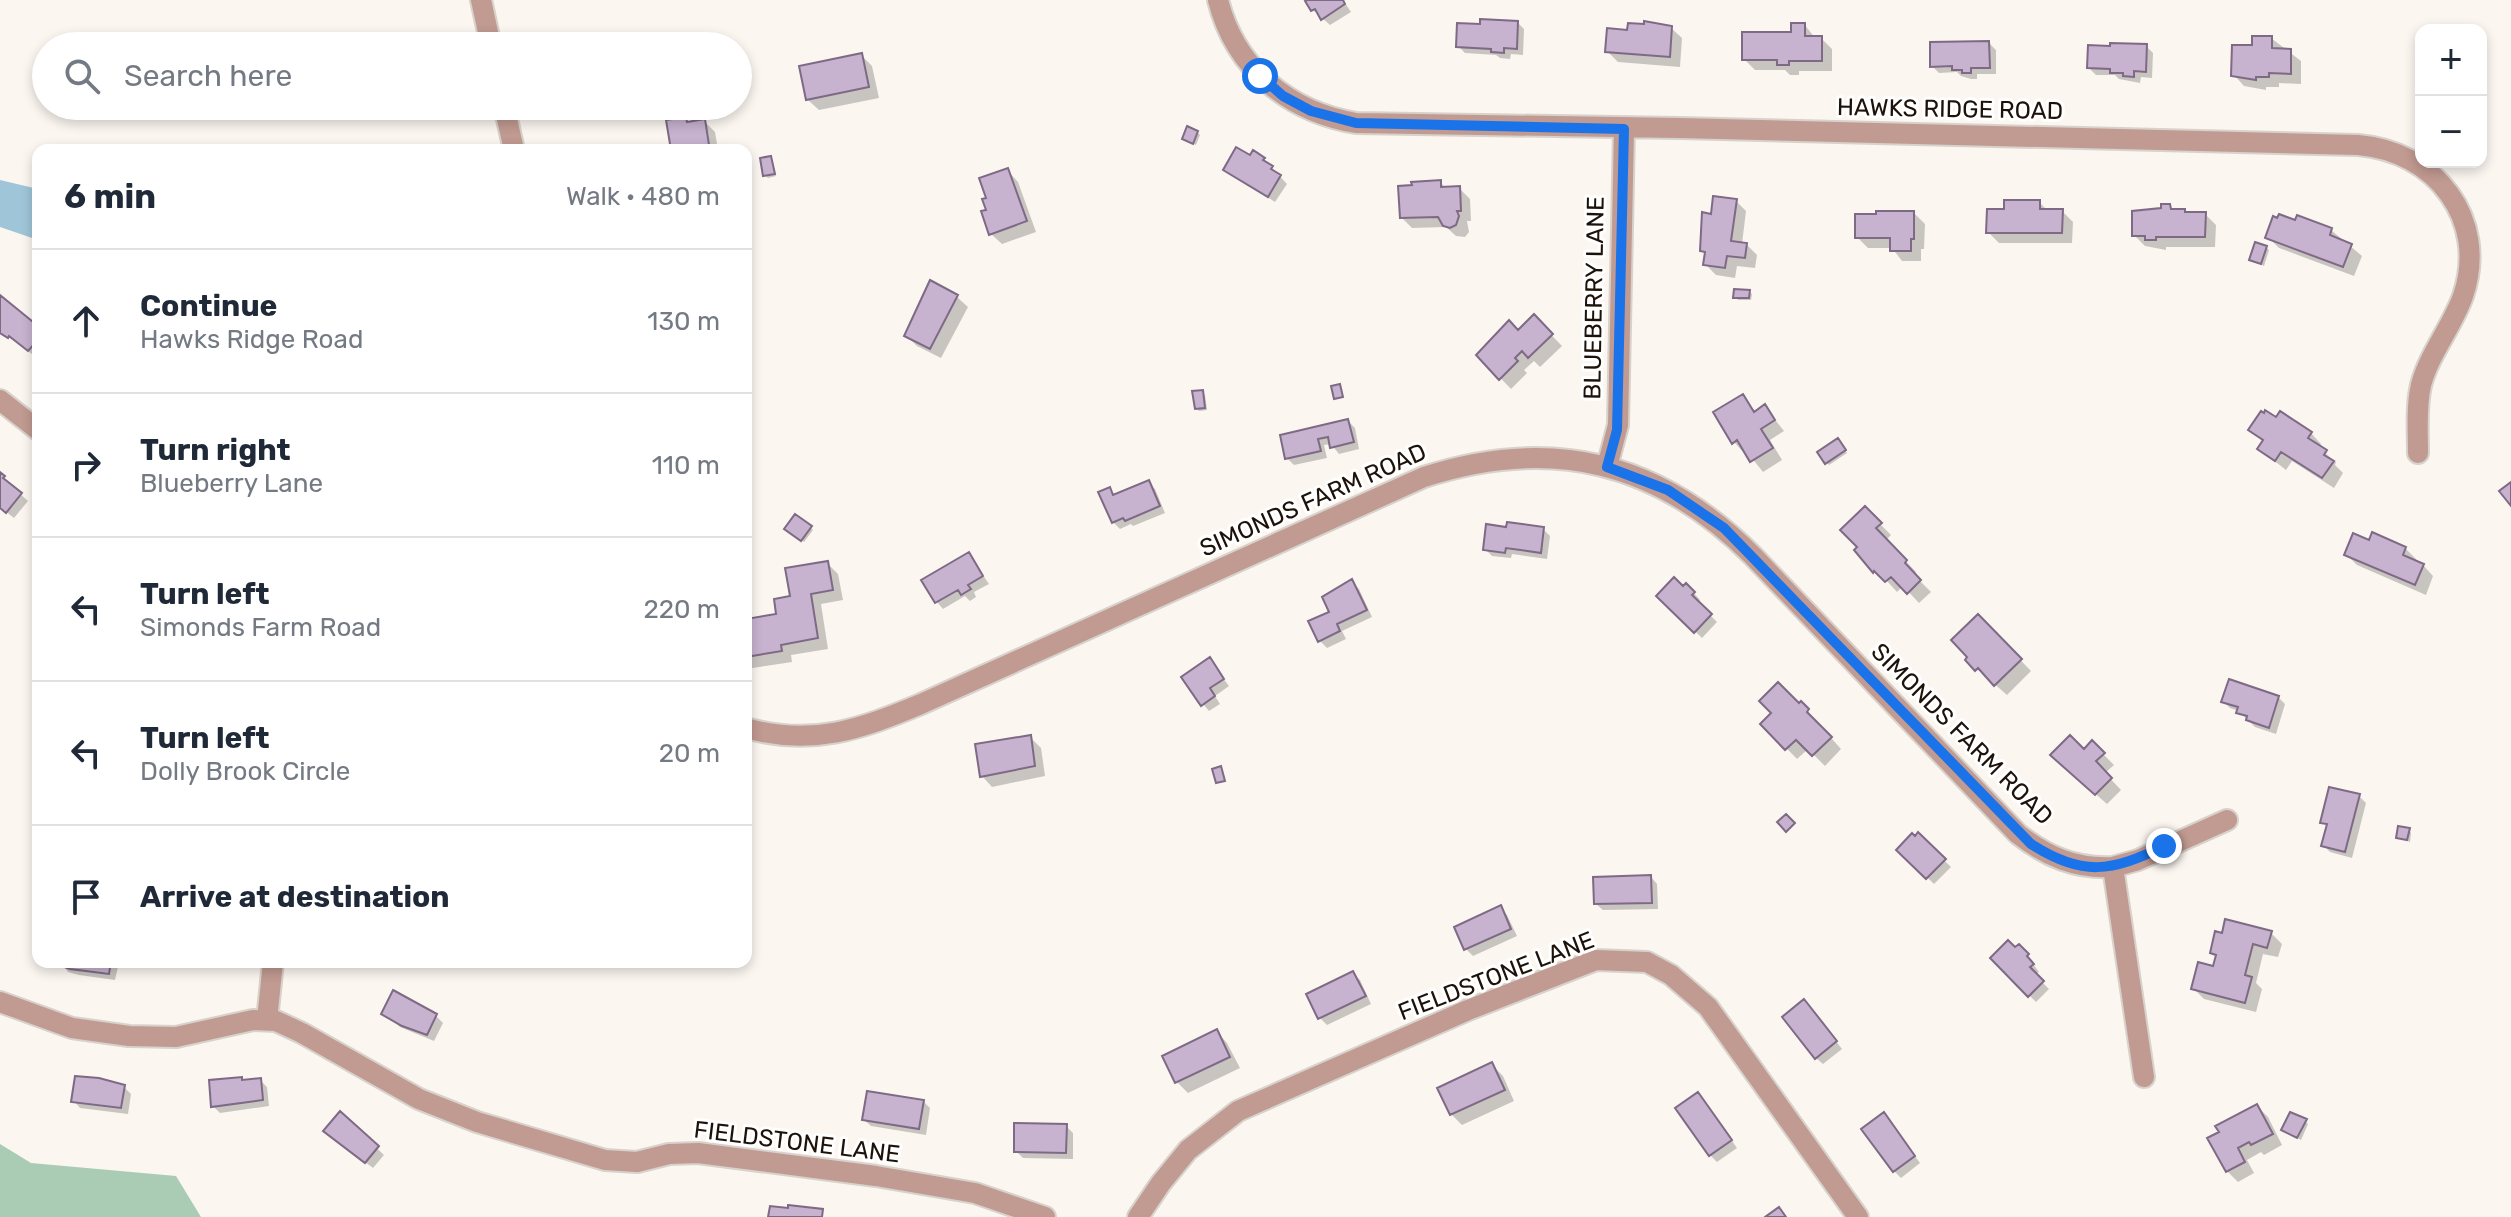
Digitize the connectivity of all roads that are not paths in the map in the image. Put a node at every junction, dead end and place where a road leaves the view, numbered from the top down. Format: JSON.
{"nodes":[{"id":1,"x":481,"y":0,"type":"edge"},
{"id":2,"x":1218,"y":0,"type":"edge"},
{"id":3,"x":488,"y":32,"type":"edge"},
{"id":4,"x":507,"y":120,"type":"edge"},
{"id":5,"x":1624,"y":129,"type":"junction"},
{"id":6,"x":513,"y":144,"type":"edge"},
{"id":7,"x":0,"y":400,"type":"edge"},
{"id":8,"x":32,"y":425,"type":"edge"},
{"id":9,"x":2418,"y":453,"type":"dead end"},
{"id":10,"x":1607,"y":467,"type":"junction"},
{"id":11,"x":752,"y":729,"type":"edge"},
{"id":12,"x":2227,"y":820,"type":"dead end"},
{"id":13,"x":2113,"y":867,"type":"junction"},
{"id":14,"x":272,"y":968,"type":"edge"},
{"id":15,"x":0,"y":1002,"type":"edge"},
{"id":16,"x":267,"y":1020,"type":"junction"},
{"id":17,"x":2144,"y":1077,"type":"dead end"},
{"id":18,"x":1045,"y":1217,"type":"edge"},
{"id":19,"x":1138,"y":1217,"type":"edge"},
{"id":20,"x":1858,"y":1217,"type":"edge"}],
"edges":[{"from":1,"to":3,"type":"street"},
{"from":2,"to":5,"type":"street","name":"HAWKS RIDGE ROAD"},
{"from":4,"to":6,"type":"street"},
{"from":5,"to":9,"type":"street","name":"HAWKS RIDGE ROAD"},
{"from":5,"to":10,"type":"street","name":"BLUEBERRY LANE"},
{"from":7,"to":8,"type":"street"},
{"from":10,"to":11,"type":"street","name":"SIMONDS FARM ROAD"},
{"from":10,"to":13,"type":"street","name":"SIMONDS FARM ROAD"},
{"from":12,"to":13,"type":"street"},
{"from":13,"to":17,"type":"street"},
{"from":14,"to":16,"type":"street"},
{"from":15,"to":16,"type":"street","name":"FIELDSTONE LANE"},
{"from":16,"to":18,"type":"street","name":"FIELDSTONE LANE"},
{"from":19,"to":20,"type":"street","name":"FIELDSTONE LANE"}]}
